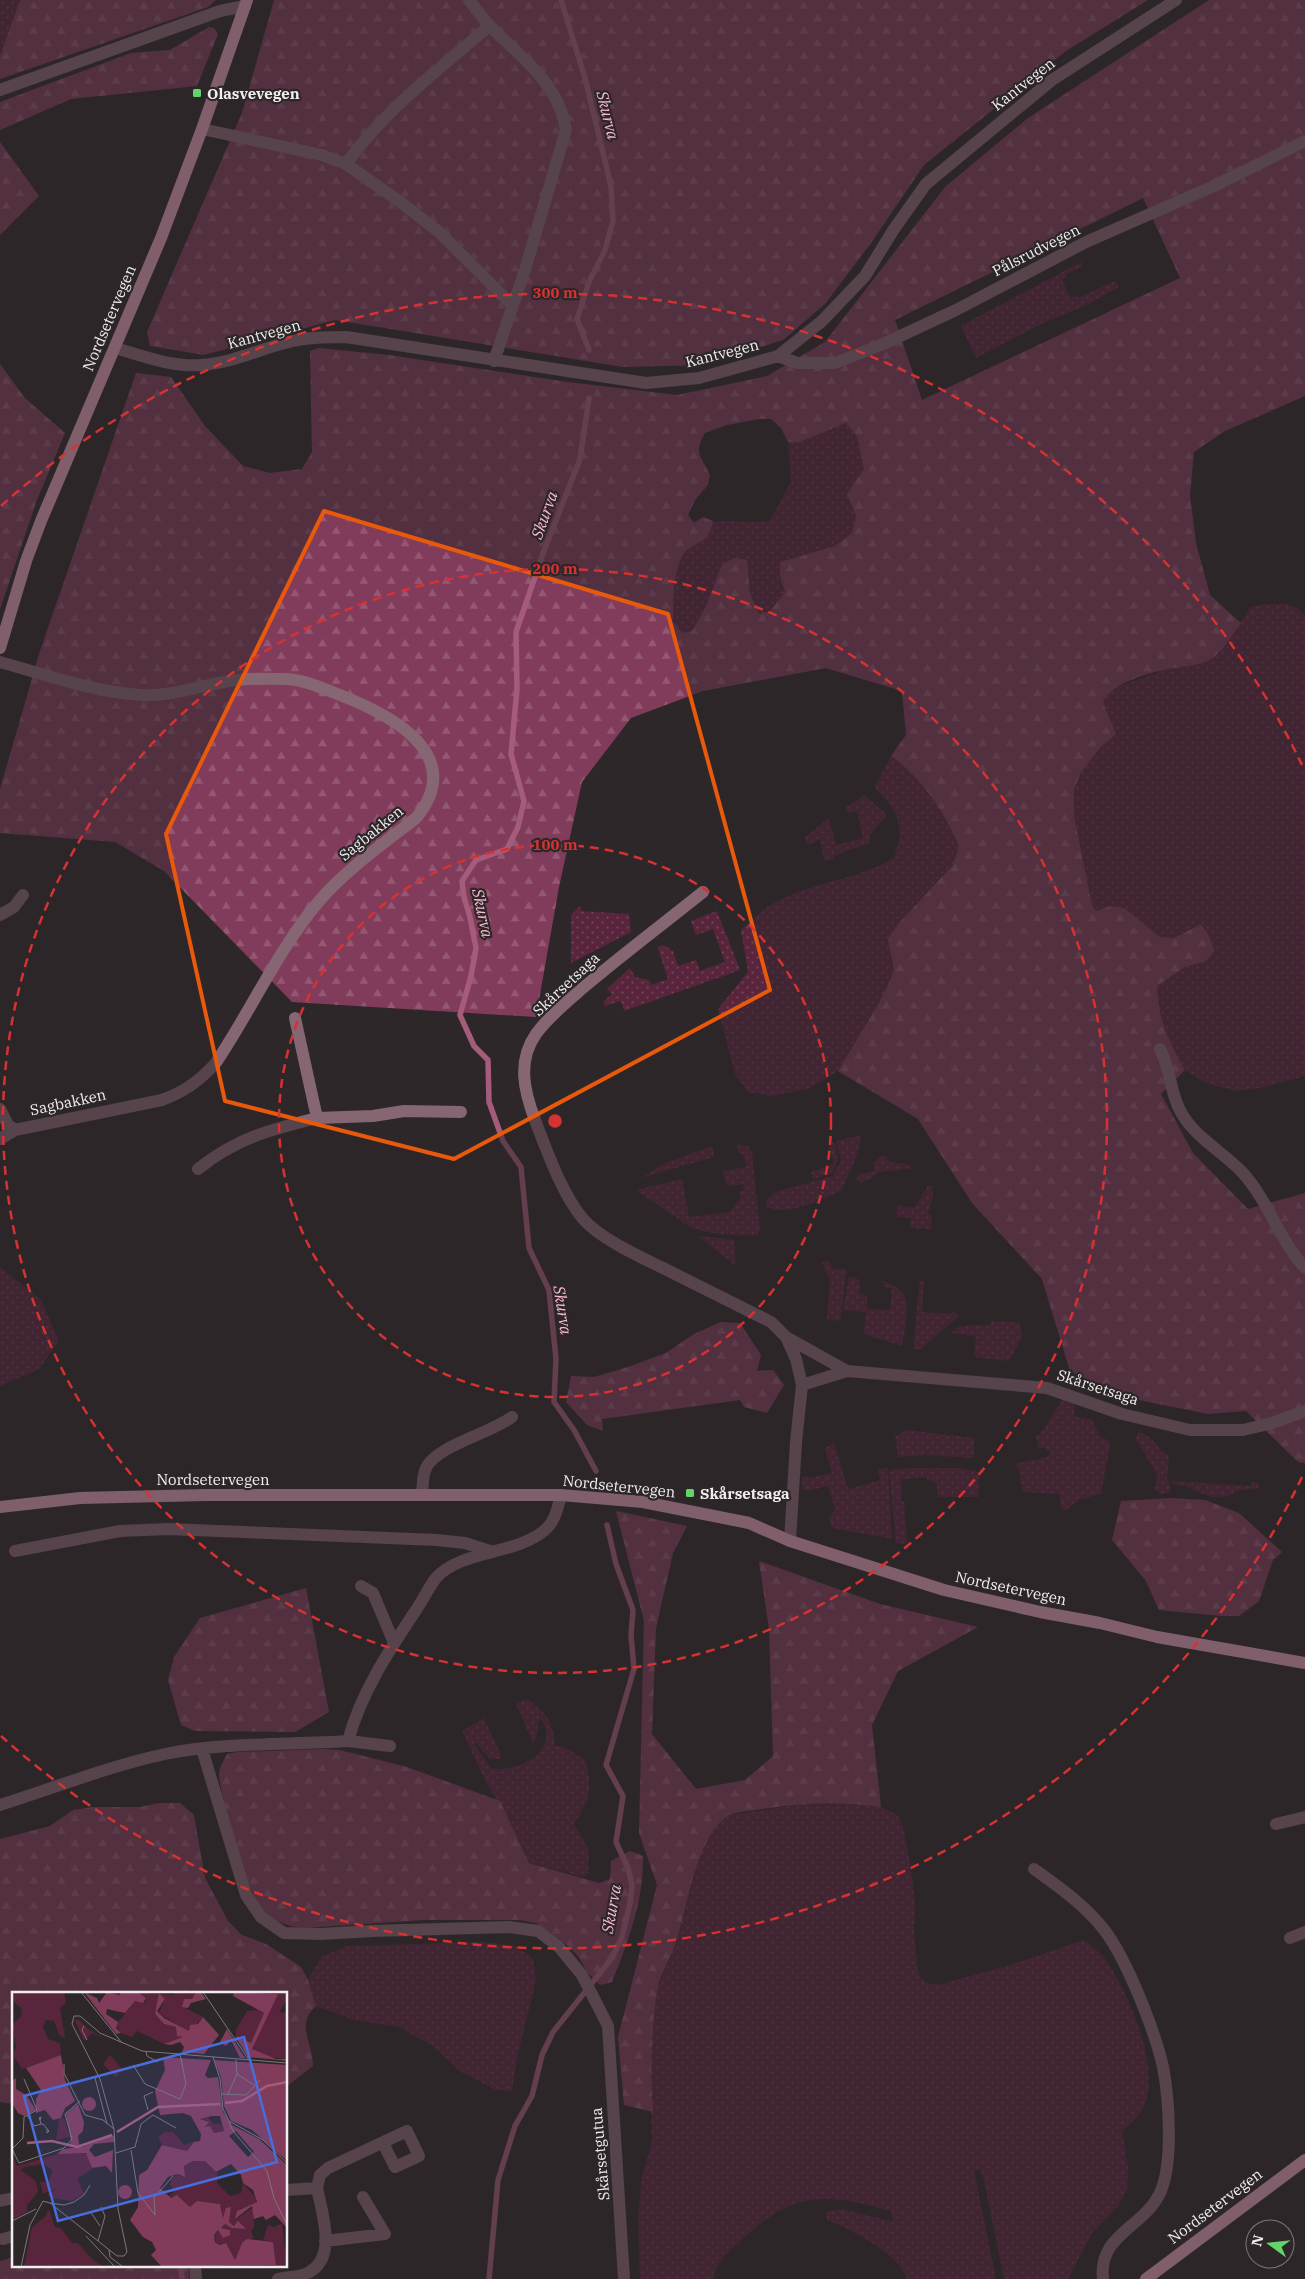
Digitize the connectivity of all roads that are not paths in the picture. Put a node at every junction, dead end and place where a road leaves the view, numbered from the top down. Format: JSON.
{"nodes":[{"id":1,"x":469,"y":0,"type":"edge"},
{"id":2,"x":1176,"y":0,"type":"edge"},
{"id":3,"x":246,"y":3,"type":"edge"},
{"id":4,"x":489,"y":26,"type":"junction"},
{"id":5,"x":0,"y":90,"type":"edge"},
{"id":6,"x":202,"y":130,"type":"junction"},
{"id":7,"x":1305,"y":141,"type":"edge"},
{"id":8,"x":346,"y":164,"type":"junction"},
{"id":9,"x":512,"y":305,"type":"junction"},
{"id":10,"x":115,"y":348,"type":"junction"},
{"id":11,"x":778,"y":356,"type":"junction"},
{"id":12,"x":494,"y":361,"type":"junction"},
{"id":13,"x":0,"y":648,"type":"edge"},
{"id":14,"x":0,"y":662,"type":"edge"},
{"id":15,"x":702,"y":892,"type":"dead end"},
{"id":16,"x":23,"y":895,"type":"dead end"},
{"id":17,"x":0,"y":915,"type":"edge"},
{"id":18,"x":295,"y":1018,"type":"dead end"},
{"id":19,"x":1160,"y":1049,"type":"dead end"},
{"id":20,"x":0,"y":1109,"type":"edge"},
{"id":21,"x":461,"y":1112,"type":"dead end"},
{"id":22,"x":317,"y":1118,"type":"junction"},
{"id":23,"x":15,"y":1130,"type":"junction"},
{"id":24,"x":0,"y":1139,"type":"edge"},
{"id":25,"x":198,"y":1169,"type":"dead end"},
{"id":26,"x":1305,"y":1268,"type":"edge"},
{"id":27,"x":786,"y":1337,"type":"junction"},
{"id":28,"x":847,"y":1371,"type":"junction"},
{"id":29,"x":802,"y":1385,"type":"junction"},
{"id":30,"x":1305,"y":1411,"type":"edge"},
{"id":31,"x":512,"y":1417,"type":"dead end"},
{"id":32,"x":422,"y":1495,"type":"junction"},
{"id":33,"x":561,"y":1495,"type":"junction"},
{"id":34,"x":0,"y":1507,"type":"edge"},
{"id":35,"x":790,"y":1541,"type":"junction"},
{"id":36,"x":15,"y":1551,"type":"dead end"},
{"id":37,"x":492,"y":1552,"type":"junction"},
{"id":38,"x":361,"y":1586,"type":"dead end"},
{"id":39,"x":394,"y":1643,"type":"junction"},
{"id":40,"x":1305,"y":1663,"type":"edge"},
{"id":41,"x":348,"y":1741,"type":"junction"},
{"id":42,"x":390,"y":1746,"type":"dead end"},
{"id":43,"x":202,"y":1748,"type":"junction"},
{"id":44,"x":0,"y":1805,"type":"edge"},
{"id":45,"x":1305,"y":1817,"type":"edge"},
{"id":46,"x":1276,"y":1824,"type":"dead end"},
{"id":47,"x":1034,"y":1869,"type":"dead end"},
{"id":48,"x":1305,"y":1932,"type":"edge"},
{"id":49,"x":1290,"y":1938,"type":"dead end"},
{"id":50,"x":384,"y":2143,"type":"dead end"},
{"id":51,"x":1305,"y":2160,"type":"edge"},
{"id":52,"x":317,"y":2188,"type":"junction"},
{"id":53,"x":288,"y":2190,"type":"edge"},
{"id":54,"x":363,"y":2197,"type":"dead end"},
{"id":55,"x":325,"y":2241,"type":"junction"},
{"id":56,"x":194,"y":2266,"type":"edge"},
{"id":57,"x":196,"y":2279,"type":"edge"},
{"id":58,"x":278,"y":2279,"type":"edge"},
{"id":59,"x":624,"y":2279,"type":"edge"},
{"id":60,"x":1103,"y":2279,"type":"edge"},
{"id":61,"x":1146,"y":2279,"type":"edge"}],
"edges":[{"from":1,"to":4,"type":"street"},
{"from":2,"to":11,"type":"street","name":"Kantvegen"},
{"from":3,"to":5,"type":"street"},
{"from":3,"to":6,"type":"main road","name":"Nordsetervegen"},
{"from":4,"to":8,"type":"street"},
{"from":4,"to":9,"type":"street"},
{"from":6,"to":8,"type":"street"},
{"from":6,"to":10,"type":"main road","name":"Nordsetervegen"},
{"from":7,"to":11,"type":"street","name":"Pålsrudvegen"},
{"from":8,"to":9,"type":"street"},
{"from":9,"to":12,"type":"street"},
{"from":10,"to":12,"type":"street","name":"Kantvegen"},
{"from":10,"to":13,"type":"main road","name":"Nordsetervegen"},
{"from":11,"to":12,"type":"street","name":"Kantvegen"},
{"from":14,"to":23,"type":"street","name":"Sagbakken"},
{"from":15,"to":27,"type":"street","name":"Skårsetsaga"},
{"from":16,"to":17,"type":"street"},
{"from":18,"to":22,"type":"street"},
{"from":19,"to":26,"type":"street"},
{"from":20,"to":23,"type":"street"},
{"from":21,"to":22,"type":"street"},
{"from":22,"to":25,"type":"street"},
{"from":23,"to":24,"type":"street","name":"Sagbakken"},
{"from":27,"to":28,"type":"street","name":"Skårsetsaga"},
{"from":27,"to":29,"type":"street","name":"Skårsetsaga"},
{"from":28,"to":29,"type":"street","name":"Skårsetsaga"},
{"from":28,"to":30,"type":"street","name":"Skårsetsaga"},
{"from":29,"to":35,"type":"street","name":"Skårsetsaga"},
{"from":31,"to":32,"type":"street"},
{"from":32,"to":33,"type":"main road","name":"Nordsetervegen"},
{"from":32,"to":34,"type":"main road","name":"Nordsetervegen"},
{"from":33,"to":35,"type":"main road","name":"Nordsetervegen"},
{"from":33,"to":37,"type":"street"},
{"from":35,"to":40,"type":"main road","name":"Nordsetervegen"},
{"from":36,"to":37,"type":"street"},
{"from":37,"to":39,"type":"street"},
{"from":38,"to":39,"type":"street"},
{"from":39,"to":41,"type":"street"},
{"from":41,"to":42,"type":"street"},
{"from":41,"to":43,"type":"street"},
{"from":43,"to":44,"type":"street"},
{"from":43,"to":59,"type":"street","name":"Skårsetgutua"},
{"from":45,"to":46,"type":"street"},
{"from":47,"to":60,"type":"street"},
{"from":48,"to":49,"type":"street"},
{"from":50,"to":52,"type":"street"},
{"from":51,"to":61,"type":"main road","name":"Nordsetervegen"},
{"from":52,"to":53,"type":"street"},
{"from":52,"to":55,"type":"street"},
{"from":54,"to":55,"type":"street"},
{"from":55,"to":58,"type":"street"},
{"from":56,"to":57,"type":"street"}]}
